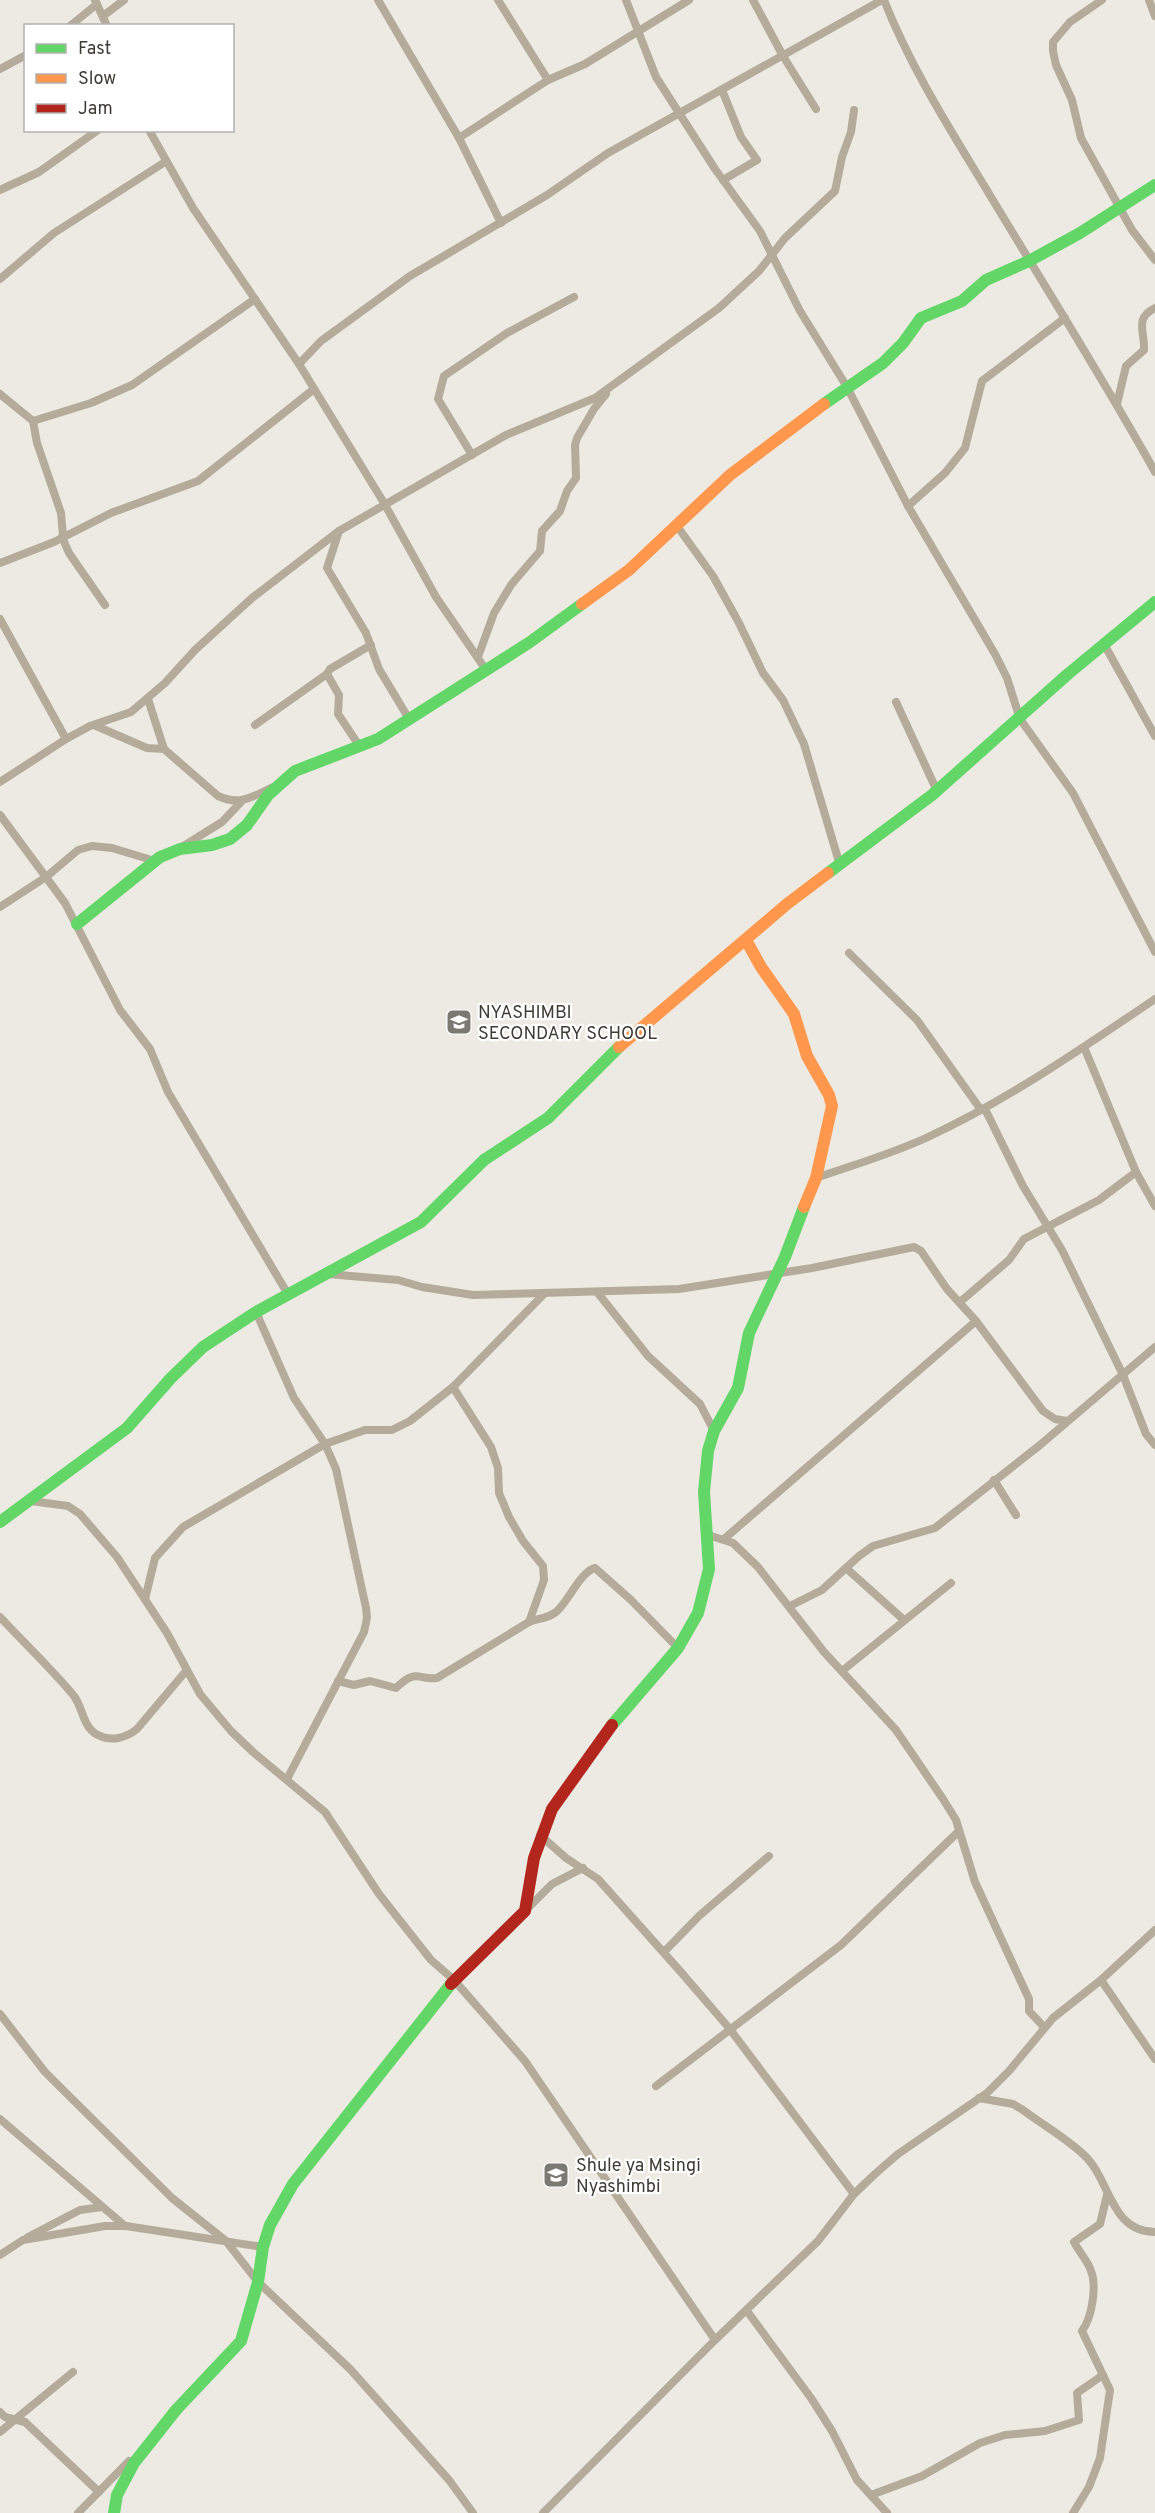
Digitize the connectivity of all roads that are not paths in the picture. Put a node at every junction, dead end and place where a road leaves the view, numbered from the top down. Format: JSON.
{"nodes":[{"id":1,"x":124,"y":0,"type":"edge"},
{"id":2,"x":378,"y":0,"type":"edge"},
{"id":3,"x":498,"y":0,"type":"edge"},
{"id":4,"x":626,"y":0,"type":"edge"},
{"id":5,"x":689,"y":0,"type":"edge"},
{"id":6,"x":753,"y":0,"type":"edge"},
{"id":7,"x":883,"y":0,"type":"edge"},
{"id":8,"x":1101,"y":0,"type":"edge"},
{"id":9,"x":1149,"y":0,"type":"edge"},
{"id":10,"x":96,"y":2,"type":"edge"},
{"id":11,"x":872,"y":2,"type":"edge"},
{"id":12,"x":103,"y":16,"type":"junction"},
{"id":13,"x":1155,"y":16,"type":"edge"},
{"id":14,"x":72,"y":24,"type":"edge"},
{"id":15,"x":106,"y":24,"type":"edge"},
{"id":16,"x":638,"y":32,"type":"junction"},
{"id":17,"x":24,"y":56,"type":"edge"},
{"id":18,"x":783,"y":56,"type":"junction"},
{"id":19,"x":0,"y":69,"type":"edge"},
{"id":20,"x":548,"y":80,"type":"junction"},
{"id":21,"x":722,"y":90,"type":"junction"},
{"id":22,"x":816,"y":109,"type":"dead end"},
{"id":23,"x":854,"y":110,"type":"dead end"},
{"id":24,"x":680,"y":114,"type":"junction"},
{"id":25,"x":95,"y":132,"type":"edge"},
{"id":26,"x":150,"y":132,"type":"edge"},
{"id":27,"x":459,"y":138,"type":"junction"},
{"id":28,"x":165,"y":162,"type":"junction"},
{"id":29,"x":723,"y":180,"type":"junction"},
{"id":30,"x":1155,"y":185,"type":"edge"},
{"id":31,"x":0,"y":190,"type":"edge"},
{"id":32,"x":1120,"y":207,"type":"junction"},
{"id":33,"x":501,"y":223,"type":"junction"},
{"id":34,"x":771,"y":255,"type":"junction"},
{"id":35,"x":1155,"y":260,"type":"edge"},
{"id":36,"x":1029,"y":261,"type":"junction"},
{"id":37,"x":0,"y":279,"type":"edge"},
{"id":38,"x":574,"y":297,"type":"dead end"},
{"id":39,"x":255,"y":299,"type":"junction"},
{"id":40,"x":1155,"y":308,"type":"edge"},
{"id":41,"x":1065,"y":318,"type":"junction"},
{"id":42,"x":299,"y":364,"type":"junction"},
{"id":43,"x":612,"y":387,"type":"junction"},
{"id":44,"x":847,"y":387,"type":"junction"},
{"id":45,"x":314,"y":390,"type":"junction"},
{"id":46,"x":0,"y":394,"type":"edge"},
{"id":47,"x":1117,"y":404,"type":"junction"},
{"id":48,"x":33,"y":421,"type":"junction"},
{"id":49,"x":472,"y":455,"type":"junction"},
{"id":50,"x":1155,"y":472,"type":"edge"},
{"id":51,"x":384,"y":503,"type":"junction"},
{"id":52,"x":908,"y":506,"type":"junction"},
{"id":53,"x":677,"y":526,"type":"junction"},
{"id":54,"x":339,"y":531,"type":"junction"},
{"id":55,"x":63,"y":537,"type":"junction"},
{"id":56,"x":0,"y":563,"type":"edge"},
{"id":57,"x":1155,"y":602,"type":"edge"},
{"id":58,"x":105,"y":606,"type":"dead end"},
{"id":59,"x":0,"y":619,"type":"edge"},
{"id":60,"x":2,"y":631,"type":"edge"},
{"id":61,"x":1104,"y":644,"type":"junction"},
{"id":62,"x":371,"y":645,"type":"junction"},
{"id":63,"x":478,"y":657,"type":"junction"},
{"id":64,"x":486,"y":670,"type":"junction"},
{"id":65,"x":327,"y":674,"type":"junction"},
{"id":66,"x":148,"y":699,"type":"junction"},
{"id":67,"x":896,"y":702,"type":"dead end"},
{"id":68,"x":409,"y":719,"type":"junction"},
{"id":69,"x":1020,"y":719,"type":"junction"},
{"id":70,"x":255,"y":725,"type":"dead end"},
{"id":71,"x":96,"y":726,"type":"junction"},
{"id":72,"x":1155,"y":736,"type":"edge"},
{"id":73,"x":66,"y":739,"type":"junction"},
{"id":74,"x":360,"y":747,"type":"junction"},
{"id":75,"x":164,"y":749,"type":"junction"},
{"id":76,"x":0,"y":782,"type":"edge"},
{"id":77,"x":279,"y":784,"type":"junction"},
{"id":78,"x":937,"y":790,"type":"junction"},
{"id":79,"x":241,"y":802,"type":"junction"},
{"id":80,"x":0,"y":815,"type":"edge"},
{"id":81,"x":180,"y":849,"type":"junction"},
{"id":82,"x":155,"y":861,"type":"junction"},
{"id":83,"x":839,"y":862,"type":"junction"},
{"id":84,"x":46,"y":877,"type":"junction"},
{"id":85,"x":0,"y":907,"type":"edge"},
{"id":86,"x":77,"y":924,"type":"junction"},
{"id":87,"x":746,"y":940,"type":"junction"},
{"id":88,"x":1155,"y":952,"type":"edge"},
{"id":89,"x":849,"y":953,"type":"dead end"},
{"id":90,"x":1155,"y":999,"type":"edge"},
{"id":91,"x":1084,"y":1047,"type":"junction"},
{"id":92,"x":983,"y":1109,"type":"junction"},
{"id":93,"x":1136,"y":1172,"type":"junction"},
{"id":94,"x":816,"y":1178,"type":"junction"},
{"id":95,"x":1155,"y":1206,"type":"edge"},
{"id":96,"x":1048,"y":1224,"type":"junction"},
{"id":97,"x":327,"y":1274,"type":"junction"},
{"id":98,"x":778,"y":1274,"type":"junction"},
{"id":99,"x":597,"y":1292,"type":"junction"},
{"id":100,"x":543,"y":1295,"type":"junction"},
{"id":101,"x":289,"y":1296,"type":"junction"},
{"id":102,"x":960,"y":1302,"type":"junction"},
{"id":103,"x":256,"y":1312,"type":"junction"},
{"id":104,"x":976,"y":1321,"type":"junction"},
{"id":105,"x":1155,"y":1347,"type":"edge"},
{"id":106,"x":1123,"y":1375,"type":"junction"},
{"id":107,"x":453,"y":1387,"type":"junction"},
{"id":108,"x":1067,"y":1421,"type":"junction"},
{"id":109,"x":714,"y":1431,"type":"junction"},
{"id":110,"x":325,"y":1444,"type":"junction"},
{"id":111,"x":1155,"y":1445,"type":"edge"},
{"id":112,"x":994,"y":1480,"type":"junction"},
{"id":113,"x":31,"y":1501,"type":"junction"},
{"id":114,"x":1016,"y":1515,"type":"dead end"},
{"id":115,"x":0,"y":1522,"type":"edge"},
{"id":116,"x":708,"y":1535,"type":"junction"},
{"id":117,"x":724,"y":1539,"type":"junction"},
{"id":118,"x":846,"y":1568,"type":"junction"},
{"id":119,"x":951,"y":1583,"type":"dead end"},
{"id":120,"x":145,"y":1599,"type":"junction"},
{"id":121,"x":790,"y":1606,"type":"junction"},
{"id":122,"x":0,"y":1617,"type":"edge"},
{"id":123,"x":904,"y":1620,"type":"junction"},
{"id":124,"x":529,"y":1622,"type":"junction"},
{"id":125,"x":678,"y":1648,"type":"junction"},
{"id":126,"x":186,"y":1671,"type":"junction"},
{"id":127,"x":842,"y":1671,"type":"junction"},
{"id":128,"x":338,"y":1681,"type":"junction"},
{"id":129,"x":287,"y":1779,"type":"junction"},
{"id":130,"x":958,"y":1831,"type":"junction"},
{"id":131,"x":540,"y":1835,"type":"junction"},
{"id":132,"x":769,"y":1857,"type":"dead end"},
{"id":133,"x":583,"y":1868,"type":"junction"},
{"id":134,"x":525,"y":1911,"type":"junction"},
{"id":135,"x":1155,"y":1930,"type":"edge"},
{"id":136,"x":664,"y":1952,"type":"junction"},
{"id":137,"x":454,"y":1980,"type":"junction"},
{"id":138,"x":1101,"y":1980,"type":"junction"},
{"id":139,"x":0,"y":2014,"type":"edge"},
{"id":140,"x":1044,"y":2027,"type":"junction"},
{"id":141,"x":729,"y":2028,"type":"junction"},
{"id":142,"x":1155,"y":2059,"type":"edge"},
{"id":143,"x":656,"y":2086,"type":"dead end"},
{"id":144,"x":979,"y":2098,"type":"junction"},
{"id":145,"x":0,"y":2119,"type":"edge"},
{"id":146,"x":854,"y":2194,"type":"junction"},
{"id":147,"x":1107,"y":2195,"type":"junction"},
{"id":148,"x":102,"y":2207,"type":"junction"},
{"id":149,"x":126,"y":2226,"type":"junction"},
{"id":150,"x":1155,"y":2232,"type":"edge"},
{"id":151,"x":23,"y":2240,"type":"junction"},
{"id":152,"x":226,"y":2241,"type":"junction"},
{"id":153,"x":262,"y":2247,"type":"junction"},
{"id":154,"x":0,"y":2255,"type":"edge"},
{"id":155,"x":258,"y":2282,"type":"junction"},
{"id":156,"x":747,"y":2311,"type":"junction"},
{"id":157,"x":714,"y":2340,"type":"junction"},
{"id":158,"x":73,"y":2372,"type":"dead end"},
{"id":159,"x":1103,"y":2375,"type":"junction"},
{"id":160,"x":0,"y":2412,"type":"edge"},
{"id":161,"x":15,"y":2420,"type":"junction"},
{"id":162,"x":0,"y":2432,"type":"edge"},
{"id":163,"x":129,"y":2461,"type":"dead end"},
{"id":164,"x":99,"y":2492,"type":"junction"},
{"id":165,"x":871,"y":2495,"type":"junction"},
{"id":166,"x":78,"y":2513,"type":"edge"},
{"id":167,"x":114,"y":2513,"type":"edge"},
{"id":168,"x":473,"y":2513,"type":"edge"},
{"id":169,"x":543,"y":2513,"type":"edge"},
{"id":170,"x":887,"y":2513,"type":"edge"},
{"id":171,"x":1073,"y":2513,"type":"edge"}],
"edges":[{"from":1,"to":12,"type":"street"},
{"from":2,"to":27,"type":"street"},
{"from":3,"to":20,"type":"street"},
{"from":4,"to":16,"type":"street"},
{"from":5,"to":16,"type":"street"},
{"from":6,"to":18,"type":"street"},
{"from":7,"to":11,"type":"street"},
{"from":7,"to":36,"type":"street"},
{"from":8,"to":32,"type":"street"},
{"from":9,"to":13,"type":"street"},
{"from":10,"to":12,"type":"street"},
{"from":10,"to":14,"type":"street"},
{"from":11,"to":18,"type":"street"},
{"from":12,"to":15,"type":"street"},
{"from":16,"to":20,"type":"street"},
{"from":16,"to":24,"type":"street"},
{"from":17,"to":19,"type":"street"},
{"from":18,"to":21,"type":"street"},
{"from":18,"to":22,"type":"street"},
{"from":20,"to":27,"type":"street"},
{"from":21,"to":24,"type":"street"},
{"from":21,"to":29,"type":"street"},
{"from":23,"to":34,"type":"street"},
{"from":24,"to":29,"type":"street"},
{"from":24,"to":33,"type":"street"},
{"from":25,"to":31,"type":"street"},
{"from":26,"to":28,"type":"street"},
{"from":27,"to":33,"type":"street"},
{"from":28,"to":37,"type":"street"},
{"from":28,"to":39,"type":"street"},
{"from":29,"to":34,"type":"street"},
{"from":30,"to":32,"type":"street"},
{"from":32,"to":35,"type":"street"},
{"from":32,"to":36,"type":"street"},
{"from":33,"to":42,"type":"street"},
{"from":34,"to":43,"type":"street"},
{"from":34,"to":44,"type":"street"},
{"from":36,"to":41,"type":"street"},
{"from":36,"to":44,"type":"street"},
{"from":38,"to":49,"type":"street"},
{"from":39,"to":42,"type":"street"},
{"from":39,"to":48,"type":"street"},
{"from":40,"to":47,"type":"street"},
{"from":41,"to":47,"type":"street"},
{"from":41,"to":52,"type":"street"},
{"from":42,"to":45,"type":"street"},
{"from":43,"to":49,"type":"street"},
{"from":43,"to":63,"type":"street"},
{"from":44,"to":52,"type":"street"},
{"from":44,"to":53,"type":"street"},
{"from":45,"to":51,"type":"street"},
{"from":45,"to":55,"type":"street"},
{"from":46,"to":48,"type":"street"},
{"from":47,"to":50,"type":"street"},
{"from":48,"to":55,"type":"street"},
{"from":49,"to":51,"type":"street"},
{"from":51,"to":54,"type":"street"},
{"from":51,"to":63,"type":"street"},
{"from":52,"to":69,"type":"street"},
{"from":53,"to":64,"type":"street"},
{"from":53,"to":83,"type":"street"},
{"from":54,"to":62,"type":"street"},
{"from":54,"to":66,"type":"street"},
{"from":55,"to":56,"type":"street"},
{"from":55,"to":58,"type":"street"},
{"from":57,"to":61,"type":"street"},
{"from":59,"to":60,"type":"street"},
{"from":60,"to":73,"type":"street"},
{"from":61,"to":69,"type":"street"},
{"from":61,"to":72,"type":"street"},
{"from":62,"to":65,"type":"street"},
{"from":62,"to":68,"type":"street"},
{"from":63,"to":64,"type":"street"},
{"from":64,"to":68,"type":"street"},
{"from":65,"to":70,"type":"street"},
{"from":65,"to":74,"type":"street"},
{"from":66,"to":71,"type":"street"},
{"from":66,"to":75,"type":"street"},
{"from":67,"to":78,"type":"street"},
{"from":68,"to":74,"type":"street"},
{"from":69,"to":78,"type":"street"},
{"from":69,"to":88,"type":"street"},
{"from":71,"to":73,"type":"street"},
{"from":71,"to":75,"type":"street"},
{"from":73,"to":76,"type":"street"},
{"from":74,"to":77,"type":"street"},
{"from":75,"to":79,"type":"street"},
{"from":77,"to":79,"type":"street"},
{"from":77,"to":81,"type":"street"},
{"from":78,"to":83,"type":"street"},
{"from":79,"to":81,"type":"street"},
{"from":80,"to":84,"type":"street"},
{"from":81,"to":82,"type":"street"},
{"from":82,"to":84,"type":"street"},
{"from":82,"to":86,"type":"street"},
{"from":83,"to":87,"type":"street"},
{"from":84,"to":85,"type":"street"},
{"from":84,"to":86,"type":"street"},
{"from":86,"to":101,"type":"street"},
{"from":87,"to":94,"type":"street"},
{"from":87,"to":97,"type":"street"},
{"from":89,"to":92,"type":"street"},
{"from":90,"to":91,"type":"street"},
{"from":91,"to":92,"type":"street"},
{"from":91,"to":93,"type":"street"},
{"from":92,"to":94,"type":"street"},
{"from":92,"to":96,"type":"street"},
{"from":93,"to":95,"type":"street"},
{"from":93,"to":96,"type":"street"},
{"from":94,"to":98,"type":"street"},
{"from":96,"to":102,"type":"street"},
{"from":96,"to":106,"type":"street"},
{"from":97,"to":100,"type":"street"},
{"from":97,"to":101,"type":"street"},
{"from":98,"to":99,"type":"street"},
{"from":98,"to":102,"type":"street"},
{"from":98,"to":109,"type":"street"},
{"from":99,"to":100,"type":"street"},
{"from":99,"to":109,"type":"street"},
{"from":100,"to":107,"type":"street"},
{"from":101,"to":103,"type":"street"},
{"from":102,"to":104,"type":"street"},
{"from":103,"to":110,"type":"street"},
{"from":103,"to":113,"type":"street"},
{"from":104,"to":108,"type":"street"},
{"from":104,"to":117,"type":"street"},
{"from":105,"to":106,"type":"street"},
{"from":106,"to":108,"type":"street"},
{"from":106,"to":111,"type":"street"},
{"from":107,"to":110,"type":"street"},
{"from":107,"to":124,"type":"street"},
{"from":108,"to":112,"type":"street"},
{"from":109,"to":116,"type":"street"},
{"from":110,"to":120,"type":"street"},
{"from":110,"to":128,"type":"street"},
{"from":112,"to":114,"type":"street"},
{"from":112,"to":118,"type":"street"},
{"from":113,"to":115,"type":"street"},
{"from":113,"to":120,"type":"street"},
{"from":116,"to":117,"type":"street"},
{"from":116,"to":125,"type":"street"},
{"from":117,"to":121,"type":"street"},
{"from":118,"to":121,"type":"street"},
{"from":118,"to":123,"type":"street"},
{"from":119,"to":123,"type":"street"},
{"from":120,"to":126,"type":"street"},
{"from":121,"to":127,"type":"street"},
{"from":122,"to":126,"type":"street"},
{"from":123,"to":127,"type":"street"},
{"from":124,"to":125,"type":"street"},
{"from":124,"to":128,"type":"street"},
{"from":125,"to":131,"type":"street"},
{"from":126,"to":129,"type":"street"},
{"from":127,"to":130,"type":"street"},
{"from":128,"to":129,"type":"street"},
{"from":129,"to":137,"type":"street"},
{"from":130,"to":140,"type":"street"},
{"from":130,"to":141,"type":"street"},
{"from":131,"to":133,"type":"street"},
{"from":131,"to":134,"type":"street"},
{"from":132,"to":136,"type":"street"},
{"from":133,"to":134,"type":"street"},
{"from":133,"to":136,"type":"street"},
{"from":134,"to":137,"type":"street"},
{"from":135,"to":138,"type":"street"},
{"from":136,"to":141,"type":"street"},
{"from":137,"to":153,"type":"street"},
{"from":137,"to":157,"type":"street"},
{"from":138,"to":140,"type":"street"},
{"from":138,"to":142,"type":"street"},
{"from":139,"to":152,"type":"street"},
{"from":140,"to":144,"type":"street"},
{"from":141,"to":143,"type":"street"},
{"from":141,"to":146,"type":"street"},
{"from":144,"to":146,"type":"street"},
{"from":144,"to":147,"type":"street"},
{"from":145,"to":148,"type":"street"},
{"from":146,"to":156,"type":"street"},
{"from":147,"to":150,"type":"street"},
{"from":147,"to":159,"type":"street"},
{"from":148,"to":149,"type":"street"},
{"from":148,"to":151,"type":"street"},
{"from":149,"to":151,"type":"street"},
{"from":149,"to":152,"type":"street"},
{"from":151,"to":154,"type":"street"},
{"from":152,"to":153,"type":"street"},
{"from":152,"to":155,"type":"street"},
{"from":153,"to":155,"type":"street"},
{"from":155,"to":167,"type":"street"},
{"from":155,"to":168,"type":"street"},
{"from":156,"to":157,"type":"street"},
{"from":156,"to":165,"type":"street"},
{"from":157,"to":169,"type":"street"},
{"from":158,"to":161,"type":"street"},
{"from":159,"to":165,"type":"street"},
{"from":159,"to":171,"type":"street"},
{"from":160,"to":161,"type":"street"},
{"from":161,"to":162,"type":"street"},
{"from":161,"to":164,"type":"street"},
{"from":163,"to":164,"type":"street"},
{"from":164,"to":166,"type":"street"},
{"from":165,"to":170,"type":"street"}]}
